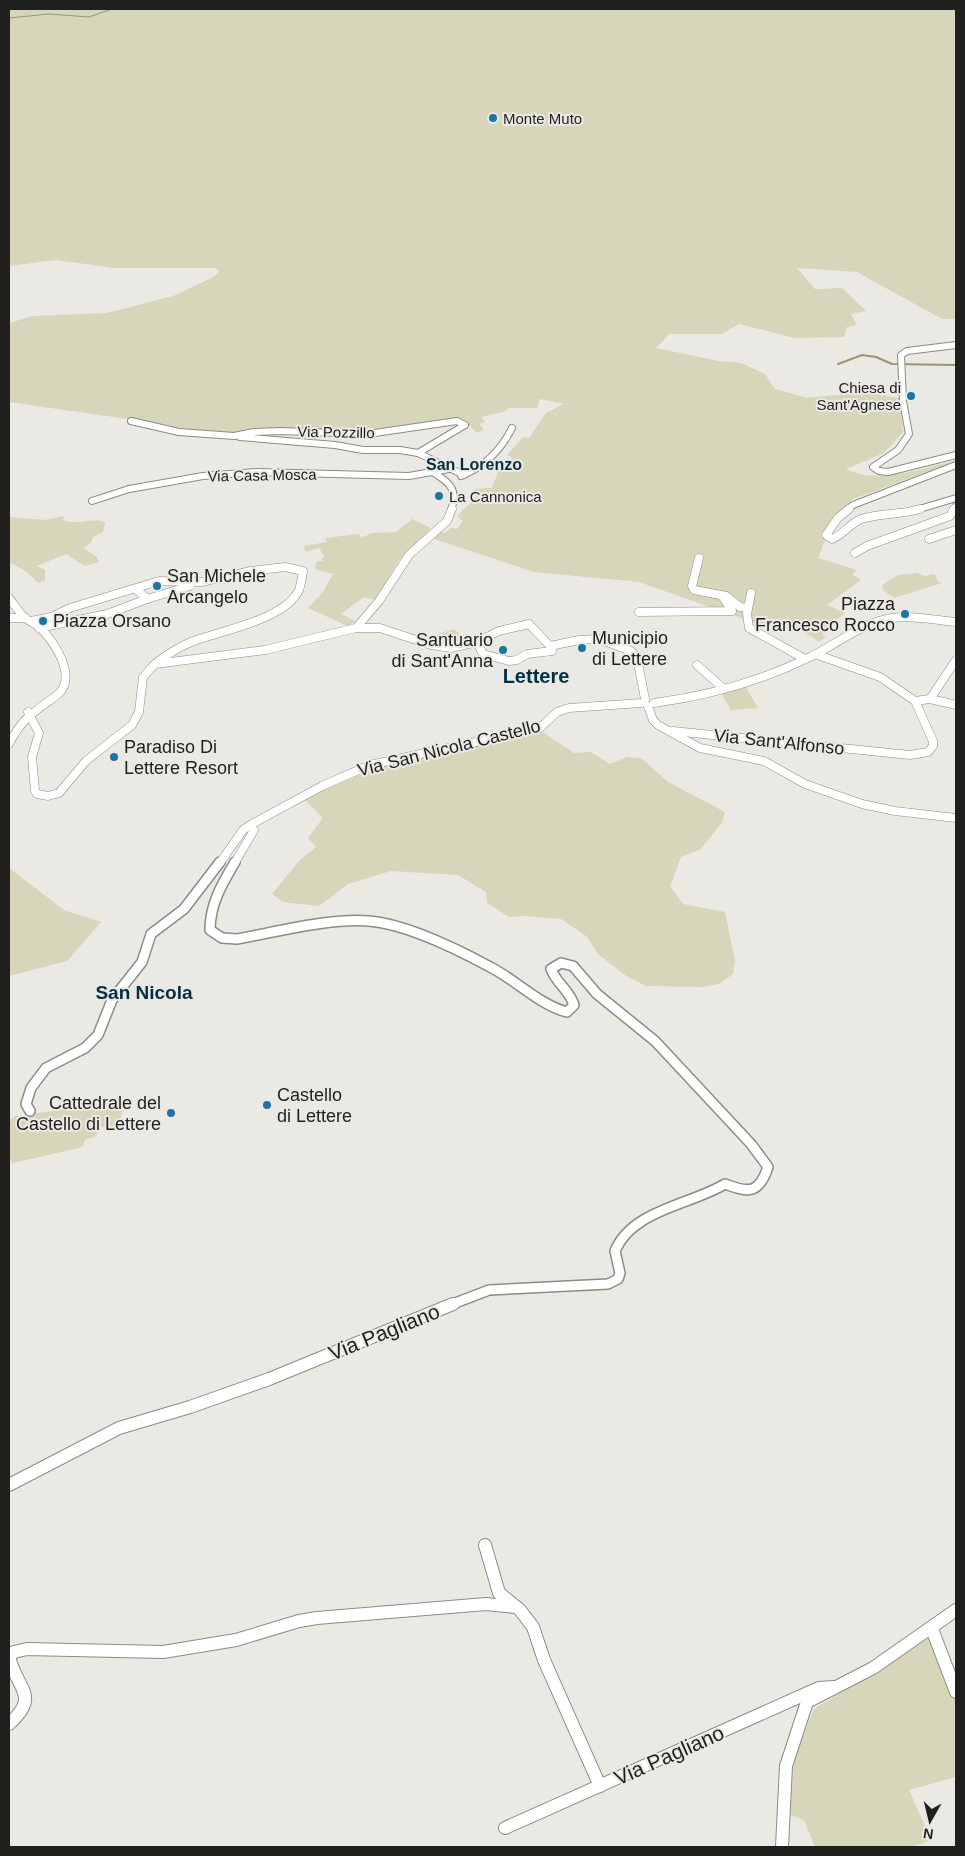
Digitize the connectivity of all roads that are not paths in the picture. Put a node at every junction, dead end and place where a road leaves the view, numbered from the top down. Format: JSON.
{"nodes":[{"id":1,"x":956,"y":345,"type":"edge"},
{"id":2,"x":131,"y":421,"type":"dead end"},
{"id":3,"x":512,"y":428,"type":"dead end"},
{"id":4,"x":234,"y":436,"type":"junction"},
{"id":5,"x":418,"y":452,"type":"junction"},
{"id":6,"x":956,"y":455,"type":"edge"},
{"id":7,"x":956,"y":465,"type":"edge"},
{"id":8,"x":449,"y":469,"type":"junction"},
{"id":9,"x":434,"y":473,"type":"junction"},
{"id":10,"x":464,"y":475,"type":"junction"},
{"id":11,"x":449,"y":482,"type":"junction"},
{"id":12,"x":956,"y":498,"type":"edge"},
{"id":13,"x":92,"y":501,"type":"dead end"},
{"id":14,"x":956,"y":506,"type":"edge"},
{"id":15,"x":954,"y":517,"type":"edge"},
{"id":16,"x":956,"y":530,"type":"edge"},
{"id":17,"x":929,"y":538,"type":"dead end"},
{"id":18,"x":855,"y":553,"type":"dead end"},
{"id":19,"x":699,"y":558,"type":"dead end"},
{"id":20,"x":285,"y":567,"type":"joint"},
{"id":21,"x":190,"y":586,"type":"dead end"},
{"id":22,"x":136,"y":589,"type":"junction"},
{"id":23,"x":751,"y":593,"type":"dead end"},
{"id":24,"x":722,"y":596,"type":"junction"},
{"id":25,"x":9,"y":598,"type":"edge"},
{"id":26,"x":147,"y":599,"type":"junction"},
{"id":27,"x":748,"y":608,"type":"junction"},
{"id":28,"x":639,"y":612,"type":"dead end"},
{"id":29,"x":9,"y":618,"type":"edge"},
{"id":30,"x":28,"y":620,"type":"junction"},
{"id":31,"x":956,"y":622,"type":"edge"},
{"id":32,"x":529,"y":624,"type":"joint"},
{"id":33,"x":40,"y":628,"type":"junction"},
{"id":34,"x":356,"y":628,"type":"junction"},
{"id":35,"x":477,"y":642,"type":"junction"},
{"id":36,"x":551,"y":648,"type":"junction"},
{"id":37,"x":815,"y":654,"type":"junction"},
{"id":38,"x":805,"y":659,"type":"junction"},
{"id":39,"x":956,"y":660,"type":"edge"},
{"id":40,"x":154,"y":664,"type":"junction"},
{"id":41,"x":697,"y":665,"type":"dead end"},
{"id":42,"x":723,"y":688,"type":"junction"},
{"id":43,"x":930,"y":699,"type":"junction"},
{"id":44,"x":916,"y":701,"type":"junction"},
{"id":45,"x":647,"y":703,"type":"junction"},
{"id":46,"x":956,"y":705,"type":"edge"},
{"id":47,"x":28,"y":712,"type":"junction"},
{"id":48,"x":673,"y":732,"type":"junction"},
{"id":49,"x":9,"y":742,"type":"edge"},
{"id":50,"x":956,"y":818,"type":"edge"},
{"id":51,"x":250,"y":825,"type":"junction"},
{"id":52,"x":30,"y":1111,"type":"dead end"},
{"id":53,"x":9,"y":1485,"type":"edge"},
{"id":54,"x":485,"y":1545,"type":"dead end"},
{"id":55,"x":516,"y":1608,"type":"junction"},
{"id":56,"x":956,"y":1610,"type":"edge"},
{"id":57,"x":932,"y":1629,"type":"junction"},
{"id":58,"x":834,"y":1686,"type":"junction"},
{"id":59,"x":956,"y":1692,"type":"edge"},
{"id":60,"x":9,"y":1724,"type":"edge"},
{"id":61,"x":600,"y":1786,"type":"junction"},
{"id":62,"x":505,"y":1828,"type":"dead end"},
{"id":63,"x":782,"y":1847,"type":"edge"}],
"edges":[{"from":1,"to":6,"type":"street"},
{"from":2,"to":4,"type":"street","name":"Via Pozzillo"},
{"from":3,"to":10,"type":"street"},
{"from":4,"to":5,"type":"street"},
{"from":4,"to":5,"type":"street","name":"Via Pozzillo"},
{"from":5,"to":8,"type":"street"},
{"from":7,"to":12,"type":"street"},
{"from":8,"to":9,"type":"street","name":"Via Casa Mosca"},
{"from":8,"to":10,"type":"street"},
{"from":9,"to":11,"type":"street"},
{"from":9,"to":13,"type":"street","name":"Via Casa Mosca"},
{"from":10,"to":11,"type":"street"},
{"from":11,"to":34,"type":"street"},
{"from":14,"to":15,"type":"street"},
{"from":15,"to":18,"type":"street"},
{"from":16,"to":17,"type":"street"},
{"from":19,"to":24,"type":"street"},
{"from":20,"to":22,"type":"street"},
{"from":20,"to":40,"type":"street"},
{"from":21,"to":26,"type":"street"},
{"from":22,"to":26,"type":"street"},
{"from":22,"to":30,"type":"street"},
{"from":23,"to":27,"type":"street"},
{"from":24,"to":27,"type":"street"},
{"from":24,"to":28,"type":"street"},
{"from":25,"to":30,"type":"street"},
{"from":26,"to":33,"type":"street"},
{"from":27,"to":38,"type":"street"},
{"from":29,"to":30,"type":"street"},
{"from":30,"to":33,"type":"street"},
{"from":31,"to":37,"type":"street","name":"Via San Nicola Castello"},
{"from":32,"to":35,"type":"street"},
{"from":32,"to":36,"type":"street"},
{"from":33,"to":47,"type":"street"},
{"from":34,"to":35,"type":"street"},
{"from":34,"to":40,"type":"street"},
{"from":35,"to":36,"type":"street"},
{"from":36,"to":45,"type":"street"},
{"from":37,"to":38,"type":"street","name":"Via San Nicola Castello"},
{"from":37,"to":44,"type":"street"},
{"from":38,"to":42,"type":"street","name":"Via San Nicola Castello"},
{"from":39,"to":43,"type":"street"},
{"from":40,"to":47,"type":"street"},
{"from":41,"to":42,"type":"street"},
{"from":42,"to":45,"type":"street","name":"Via San Nicola Castello"},
{"from":43,"to":44,"type":"street"},
{"from":43,"to":46,"type":"street"},
{"from":44,"to":48,"type":"street","name":"Via Sant'Alfonso"},
{"from":45,"to":48,"type":"street"},
{"from":45,"to":51,"type":"street","name":"Via San Nicola Castello"},
{"from":47,"to":49,"type":"street"},
{"from":48,"to":50,"type":"street"},
{"from":51,"to":52,"type":"street","name":"Via San Nicola Castello"},
{"from":51,"to":53,"type":"street","name":"Via Pagliano"},
{"from":54,"to":55,"type":"street"},
{"from":55,"to":60,"type":"street"},
{"from":55,"to":61,"type":"street"},
{"from":56,"to":57,"type":"street"},
{"from":57,"to":58,"type":"street"},
{"from":57,"to":59,"type":"street"},
{"from":58,"to":61,"type":"street","name":"Via Pagliano"},
{"from":58,"to":63,"type":"street"},
{"from":61,"to":62,"type":"street","name":"Via Pagliano"}]}
